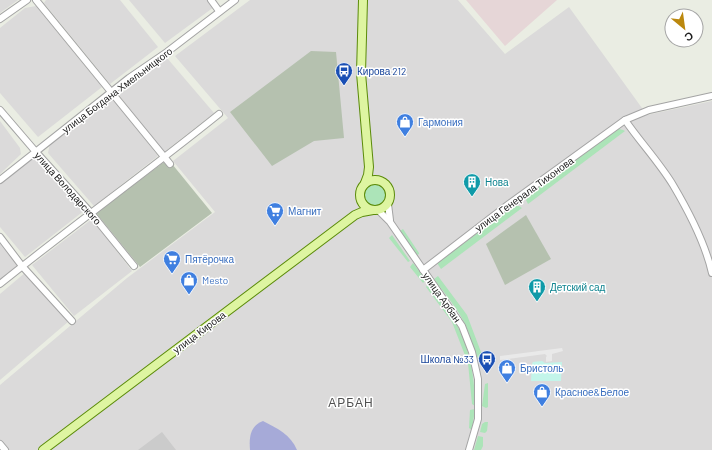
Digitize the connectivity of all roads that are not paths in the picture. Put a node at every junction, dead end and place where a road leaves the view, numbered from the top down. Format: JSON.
{"nodes":[{"id":1,"x":27,"y":0,"type":"edge"},
{"id":2,"x":36,"y":0,"type":"edge"},
{"id":3,"x":211,"y":0,"type":"edge"},
{"id":4,"x":234,"y":0,"type":"edge"},
{"id":5,"x":363,"y":0,"type":"edge"},
{"id":6,"x":219,"y":11,"type":"junction"},
{"id":7,"x":0,"y":19,"type":"edge"},
{"id":8,"x":112,"y":92,"type":"junction"},
{"id":9,"x":712,"y":96,"type":"edge"},
{"id":10,"x":0,"y":110,"type":"edge"},
{"id":11,"x":219,"y":114,"type":"dead end"},
{"id":12,"x":625,"y":120,"type":"junction"},
{"id":13,"x":36,"y":152,"type":"junction"},
{"id":14,"x":165,"y":158,"type":"junction"},
{"id":15,"x":170,"y":164,"type":"dead end"},
{"id":16,"x":369,"y":167,"type":"junction"},
{"id":17,"x":0,"y":180,"type":"edge"},
{"id":18,"x":378,"y":180,"type":"junction"},
{"id":19,"x":365,"y":183,"type":"junction"},
{"id":20,"x":360,"y":201,"type":"junction"},
{"id":21,"x":388,"y":204,"type":"junction"},
{"id":22,"x":376,"y":210,"type":"junction"},
{"id":23,"x":91,"y":213,"type":"junction"},
{"id":24,"x":354,"y":215,"type":"junction"},
{"id":25,"x":390,"y":222,"type":"junction"},
{"id":26,"x":0,"y":237,"type":"edge"},
{"id":27,"x":22,"y":266,"type":"junction"},
{"id":28,"x":134,"y":266,"type":"dead end"},
{"id":29,"x":423,"y":270,"type":"junction"},
{"id":30,"x":712,"y":273,"type":"edge"},
{"id":31,"x":0,"y":284,"type":"edge"},
{"id":32,"x":72,"y":321,"type":"dead end"},
{"id":33,"x":0,"y":444,"type":"edge"},
{"id":34,"x":4,"y":450,"type":"edge"},
{"id":35,"x":43,"y":450,"type":"edge"},
{"id":36,"x":469,"y":450,"type":"edge"}],
"edges":[{"from":1,"to":7,"type":"street"},
{"from":2,"to":8,"type":"street"},
{"from":3,"to":6,"type":"street"},
{"from":4,"to":6,"type":"street","name":"улица Богдана Хмельницкого"},
{"from":5,"to":16,"type":"main road"},
{"from":6,"to":8,"type":"street","name":"улица Богдана Хмельницкого"},
{"from":8,"to":13,"type":"street","name":"улица Богдана Хмельницкого"},
{"from":8,"to":14,"type":"street"},
{"from":9,"to":12,"type":"street","name":"улица Генерала Тихонова"},
{"from":10,"to":13,"type":"street","name":"улица Володарского"},
{"from":11,"to":14,"type":"street"},
{"from":12,"to":29,"type":"street","name":"улица Генерала Тихонова"},
{"from":12,"to":30,"type":"street"},
{"from":13,"to":17,"type":"street","name":"улица Богдана Хмельницкого"},
{"from":13,"to":23,"type":"street","name":"улица Володарского"},
{"from":14,"to":15,"type":"street"},
{"from":14,"to":23,"type":"street"},
{"from":16,"to":18,"type":"main road"},
{"from":16,"to":19,"type":"main road"},
{"from":18,"to":19,"type":"main road"},
{"from":18,"to":21,"type":"main road"},
{"from":19,"to":20,"type":"main road"},
{"from":20,"to":22,"type":"main road"},
{"from":20,"to":24,"type":"main road"},
{"from":21,"to":22,"type":"main road"},
{"from":21,"to":25,"type":"street"},
{"from":22,"to":24,"type":"main road"},
{"from":22,"to":25,"type":"street","name":"улица Арбан"},
{"from":23,"to":27,"type":"street"},
{"from":23,"to":28,"type":"street","name":"улица Володарского"},
{"from":24,"to":35,"type":"main road","name":"улица Кирова"},
{"from":25,"to":29,"type":"street","name":"улица Арбан"},
{"from":26,"to":27,"type":"street"},
{"from":27,"to":31,"type":"street"},
{"from":27,"to":32,"type":"street"},
{"from":29,"to":36,"type":"street","name":"улица Арбан"},
{"from":33,"to":34,"type":"street"}]}
